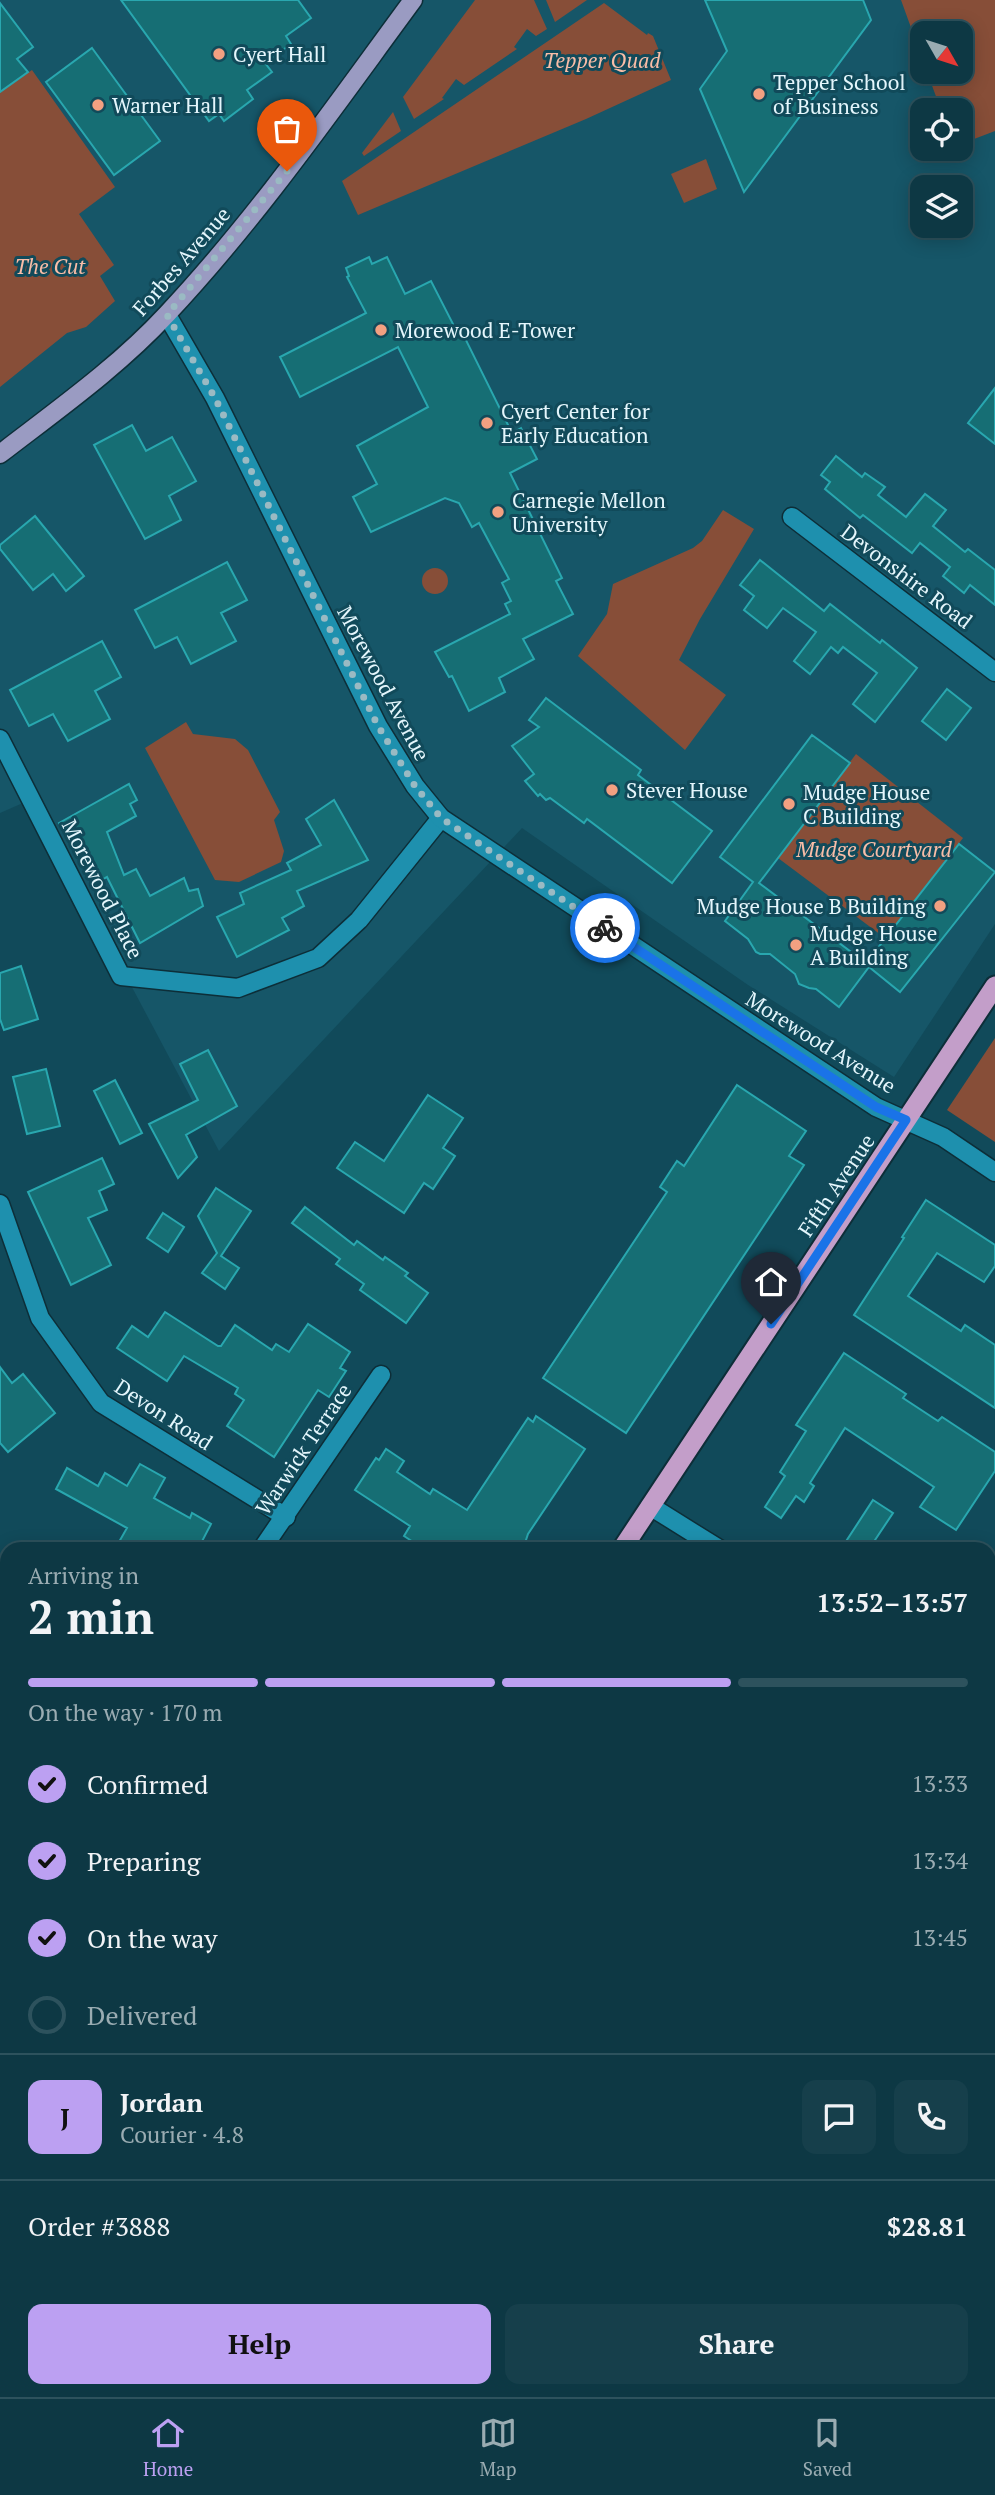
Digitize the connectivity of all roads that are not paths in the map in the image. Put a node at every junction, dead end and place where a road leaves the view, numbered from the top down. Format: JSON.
{"nodes":[{"id":1,"x":413,"y":0,"type":"edge"},
{"id":2,"x":167,"y":315,"type":"junction"},
{"id":3,"x":0,"y":454,"type":"edge"},
{"id":4,"x":792,"y":517,"type":"dead end"},
{"id":5,"x":995,"y":671,"type":"edge"},
{"id":6,"x":0,"y":739,"type":"edge"},
{"id":7,"x":441,"y":818,"type":"junction"},
{"id":8,"x":995,"y":986,"type":"edge"},
{"id":9,"x":906,"y":1120,"type":"junction"},
{"id":10,"x":995,"y":1172,"type":"edge"},
{"id":11,"x":0,"y":1205,"type":"edge"},
{"id":12,"x":381,"y":1375,"type":"dead end"},
{"id":13,"x":650,"y":1506,"type":"junction"},
{"id":14,"x":286,"y":1517,"type":"junction"},
{"id":15,"x":267,"y":1542,"type":"edge"},
{"id":16,"x":627,"y":1542,"type":"edge"},
{"id":17,"x":708,"y":1542,"type":"edge"}],
"edges":[{"from":1,"to":2,"type":"main road","name":"Forbes Avenue"},
{"from":2,"to":3,"type":"main road","name":"Forbes Avenue"},
{"from":2,"to":7,"type":"street","name":"Morewood Avenue"},
{"from":4,"to":5,"type":"street","name":"Devonshire Road"},
{"from":6,"to":7,"type":"street","name":"Morewood Place"},
{"from":7,"to":9,"type":"street","name":"Morewood Avenue"},
{"from":8,"to":9,"type":"highway","name":"Fifth Avenue"},
{"from":9,"to":10,"type":"street","name":"Morewood Avenue"},
{"from":9,"to":13,"type":"highway","name":"Fifth Avenue"},
{"from":11,"to":14,"type":"street","name":"Devon Road"},
{"from":12,"to":14,"type":"street","name":"Warwick Terrace"},
{"from":13,"to":16,"type":"highway","name":"Fifth Avenue"},
{"from":13,"to":17,"type":"street"},
{"from":14,"to":15,"type":"street","name":"Warwick Terrace"}]}
